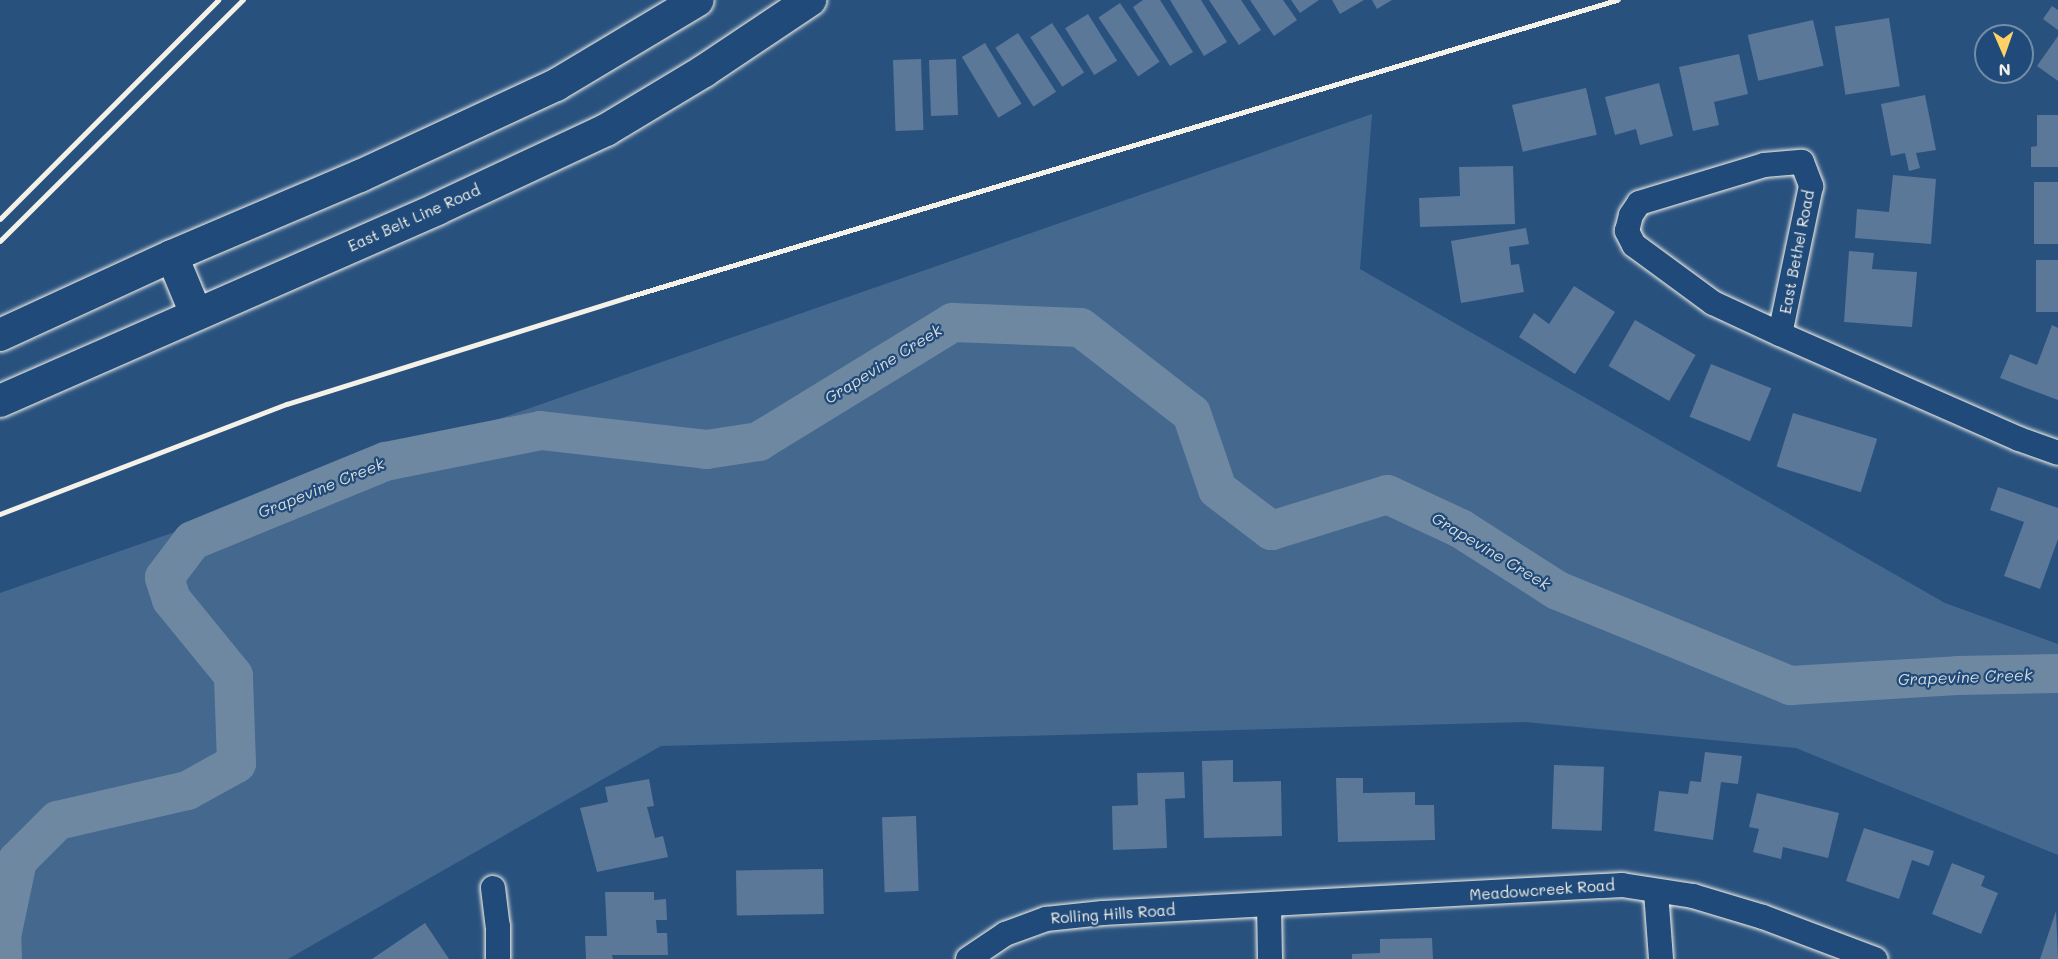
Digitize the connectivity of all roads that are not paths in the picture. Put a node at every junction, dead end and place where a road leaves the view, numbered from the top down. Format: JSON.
{"nodes":[{"id":1,"x":698,"y":0,"type":"edge"},
{"id":2,"x":810,"y":0,"type":"edge"},
{"id":3,"x":172,"y":256,"type":"junction"},
{"id":4,"x":196,"y":314,"type":"junction"},
{"id":5,"x":1780,"y":334,"type":"junction"},
{"id":6,"x":0,"y":335,"type":"edge"},
{"id":7,"x":0,"y":401,"type":"edge"},
{"id":8,"x":2058,"y":453,"type":"edge"},
{"id":9,"x":493,"y":888,"type":"dead end"},
{"id":10,"x":1656,"y":892,"type":"junction"},
{"id":11,"x":1269,"y":905,"type":"junction"},
{"id":12,"x":498,"y":959,"type":"edge"},
{"id":13,"x":968,"y":959,"type":"edge"},
{"id":14,"x":1270,"y":959,"type":"edge"},
{"id":15,"x":1661,"y":959,"type":"edge"},
{"id":16,"x":1875,"y":959,"type":"edge"}],
"edges":[{"from":1,"to":3,"type":"main road"},
{"from":2,"to":4,"type":"main road","name":"East Belt Line Road"},
{"from":3,"to":4,"type":"main road"},
{"from":3,"to":6,"type":"main road"},
{"from":4,"to":7,"type":"main road","name":"East Belt Line Road"},
{"from":5,"to":5,"type":"street","name":"East Bethel Road"},
{"from":5,"to":8,"type":"street","name":"East Bethel Road"},
{"from":9,"to":12,"type":"street"},
{"from":10,"to":11,"type":"street","name":"Meadowcreek Road"},
{"from":10,"to":15,"type":"street"},
{"from":10,"to":16,"type":"street","name":"Meadowcreek Road"},
{"from":11,"to":13,"type":"street","name":"Rolling Hills Road"},
{"from":11,"to":14,"type":"street"}]}
